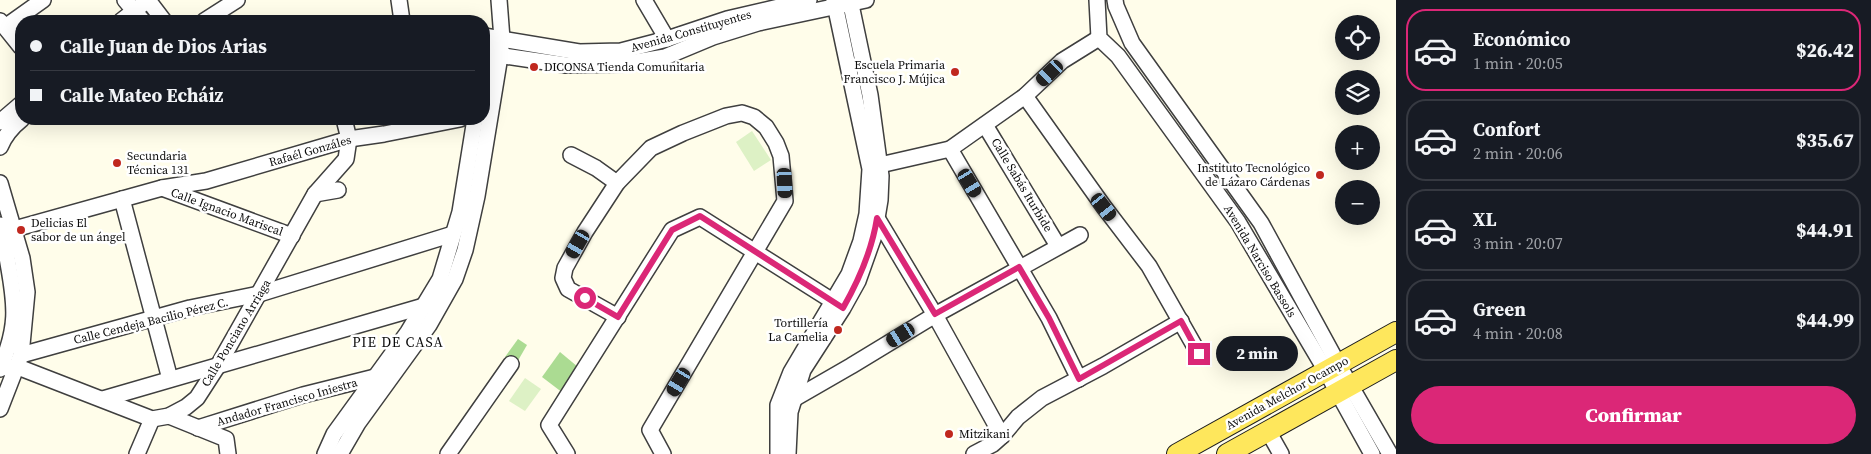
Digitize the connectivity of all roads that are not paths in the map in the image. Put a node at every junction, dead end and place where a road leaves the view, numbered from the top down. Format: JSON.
{"nodes":[{"id":1,"x":43,"y":0,"type":"edge"},
{"id":2,"x":238,"y":0,"type":"edge"},
{"id":3,"x":399,"y":0,"type":"edge"},
{"id":4,"x":499,"y":0,"type":"edge"},
{"id":5,"x":644,"y":0,"type":"edge"},
{"id":6,"x":809,"y":0,"type":"edge"},
{"id":7,"x":866,"y":0,"type":"edge"},
{"id":8,"x":1097,"y":0,"type":"edge"},
{"id":9,"x":1114,"y":0,"type":"edge"},
{"id":10,"x":850,"y":1,"type":"edge"},
{"id":11,"x":834,"y":3,"type":"edge"},
{"id":12,"x":155,"y":10,"type":"edge"},
{"id":13,"x":18,"y":15,"type":"edge"},
{"id":14,"x":137,"y":15,"type":"edge"},
{"id":15,"x":214,"y":15,"type":"edge"},
{"id":16,"x":401,"y":15,"type":"edge"},
{"id":17,"x":15,"y":17,"type":"edge"},
{"id":18,"x":3,"y":24,"type":"edge"},
{"id":19,"x":492,"y":38,"type":"edge"},
{"id":20,"x":1098,"y":38,"type":"junction"},
{"id":21,"x":15,"y":39,"type":"edge"},
{"id":22,"x":666,"y":39,"type":"junction"},
{"id":23,"x":491,"y":54,"type":"edge"},
{"id":24,"x":545,"y":55,"type":"junction"},
{"id":25,"x":1151,"y":70,"type":"junction"},
{"id":26,"x":1136,"y":80,"type":"junction"},
{"id":27,"x":1025,"y":96,"type":"junction"},
{"id":28,"x":15,"y":109,"type":"edge"},
{"id":29,"x":0,"y":122,"type":"edge"},
{"id":30,"x":15,"y":125,"type":"edge"},
{"id":31,"x":346,"y":125,"type":"edge"},
{"id":32,"x":430,"y":125,"type":"edge"},
{"id":33,"x":475,"y":125,"type":"edge"},
{"id":34,"x":484,"y":125,"type":"edge"},
{"id":35,"x":985,"y":125,"type":"junction"},
{"id":36,"x":349,"y":139,"type":"junction"},
{"id":37,"x":0,"y":147,"type":"edge"},
{"id":38,"x":950,"y":149,"type":"junction"},
{"id":39,"x":571,"y":155,"type":"dead end"},
{"id":40,"x":880,"y":165,"type":"junction"},
{"id":41,"x":0,"y":183,"type":"edge"},
{"id":42,"x":617,"y":183,"type":"junction"},
{"id":43,"x":162,"y":188,"type":"junction"},
{"id":44,"x":338,"y":190,"type":"dead end"},
{"id":45,"x":315,"y":194,"type":"junction"},
{"id":46,"x":122,"y":199,"type":"junction"},
{"id":47,"x":877,"y":218,"type":"junction"},
{"id":48,"x":4,"y":230,"type":"edge"},
{"id":49,"x":454,"y":234,"type":"junction"},
{"id":50,"x":1080,"y":235,"type":"dead end"},
{"id":51,"x":292,"y":236,"type":"junction"},
{"id":52,"x":1058,"y":246,"type":"junction"},
{"id":53,"x":755,"y":253,"type":"junction"},
{"id":54,"x":1019,"y":267,"type":"junction"},
{"id":55,"x":259,"y":294,"type":"junction"},
{"id":56,"x":838,"y":305,"type":"junction"},
{"id":57,"x":424,"y":306,"type":"junction"},
{"id":58,"x":935,"y":314,"type":"junction"},
{"id":59,"x":618,"y":317,"type":"junction"},
{"id":60,"x":154,"y":319,"type":"junction"},
{"id":61,"x":1181,"y":321,"type":"junction"},
{"id":62,"x":1396,"y":332,"type":"edge"},
{"id":63,"x":1199,"y":354,"type":"dead end"},
{"id":64,"x":1396,"y":360,"type":"edge"},
{"id":65,"x":19,"y":361,"type":"junction"},
{"id":66,"x":219,"y":364,"type":"junction"},
{"id":67,"x":511,"y":364,"type":"dead end"},
{"id":68,"x":0,"y":368,"type":"edge"},
{"id":69,"x":1332,"y":368,"type":"junction"},
{"id":70,"x":375,"y":377,"type":"junction"},
{"id":71,"x":170,"y":379,"type":"junction"},
{"id":72,"x":1079,"y":379,"type":"junction"},
{"id":73,"x":1344,"y":389,"type":"junction"},
{"id":74,"x":103,"y":399,"type":"junction"},
{"id":75,"x":792,"y":400,"type":"junction"},
{"id":76,"x":0,"y":409,"type":"edge"},
{"id":77,"x":169,"y":416,"type":"junction"},
{"id":78,"x":152,"y":419,"type":"junction"},
{"id":79,"x":198,"y":428,"type":"junction"},
{"id":80,"x":1268,"y":431,"type":"junction"},
{"id":81,"x":1002,"y":436,"type":"junction"},
{"id":82,"x":137,"y":454,"type":"edge"},
{"id":83,"x":228,"y":454,"type":"edge"},
{"id":84,"x":325,"y":454,"type":"edge"},
{"id":85,"x":340,"y":454,"type":"edge"},
{"id":86,"x":448,"y":454,"type":"edge"},
{"id":87,"x":567,"y":454,"type":"edge"},
{"id":88,"x":663,"y":454,"type":"edge"},
{"id":89,"x":778,"y":454,"type":"edge"},
{"id":90,"x":788,"y":454,"type":"edge"},
{"id":91,"x":974,"y":454,"type":"edge"},
{"id":92,"x":1177,"y":454,"type":"edge"},
{"id":93,"x":1227,"y":454,"type":"edge"},
{"id":94,"x":1282,"y":454,"type":"edge"},
{"id":95,"x":1372,"y":454,"type":"edge"},
{"id":96,"x":1390,"y":454,"type":"edge"}],
"edges":[{"from":1,"to":13,"type":"street"},
{"from":2,"to":15,"type":"street"},
{"from":3,"to":16,"type":"street"},
{"from":4,"to":19,"type":"street"},
{"from":5,"to":22,"type":"street"},
{"from":6,"to":22,"type":"street","name":"Avenida Constituyentes"},
{"from":7,"to":10,"type":"street","name":"Avenida Constituyentes"},
{"from":8,"to":20,"type":"street"},
{"from":9,"to":25,"type":"street","name":"Avenida Narciso Bassols"},
{"from":10,"to":11,"type":"street","name":"Avenida Constituyentes"},
{"from":10,"to":40,"type":"street"},
{"from":11,"to":24,"type":"street","name":"Avenida Constituyentes"},
{"from":11,"to":56,"type":"street"},
{"from":12,"to":14,"type":"street"},
{"from":17,"to":18,"type":"street"},
{"from":18,"to":21,"type":"street"},
{"from":19,"to":23,"type":"street"},
{"from":19,"to":24,"type":"street","name":"Avenida Constituyentes"},
{"from":20,"to":26,"type":"street","name":"Avenida Narciso Bassols"},
{"from":20,"to":27,"type":"street"},
{"from":22,"to":24,"type":"street","name":"Avenida Constituyentes"},
{"from":23,"to":24,"type":"street","name":"Avenida Constituyentes"},
{"from":25,"to":26,"type":"street"},
{"from":25,"to":69,"type":"street","name":"Avenida Narciso Bassols"},
{"from":26,"to":69,"type":"street","name":"Avenida Narciso Bassols"},
{"from":27,"to":35,"type":"street"},
{"from":27,"to":61,"type":"street"},
{"from":28,"to":29,"type":"street"},
{"from":30,"to":37,"type":"street"},
{"from":31,"to":36,"type":"street"},
{"from":32,"to":36,"type":"street","name":"Rafaél Gonzáles"},
{"from":33,"to":49,"type":"street"},
{"from":34,"to":85,"type":"street"},
{"from":35,"to":38,"type":"street"},
{"from":35,"to":52,"type":"street","name":"Calle Sabás Iturbide"},
{"from":36,"to":43,"type":"street","name":"Rafaél Gonzáles"},
{"from":36,"to":45,"type":"street","name":"Calle Ponciano Arriaga"},
{"from":38,"to":40,"type":"street"},
{"from":38,"to":54,"type":"street"},
{"from":39,"to":42,"type":"street"},
{"from":40,"to":47,"type":"street"},
{"from":41,"to":48,"type":"street"},
{"from":42,"to":53,"type":"street"},
{"from":42,"to":59,"type":"street"},
{"from":43,"to":46,"type":"street","name":"Rafaél Gonzáles"},
{"from":43,"to":51,"type":"street","name":"Calle Ignacio Mariscal"},
{"from":44,"to":45,"type":"street"},
{"from":45,"to":51,"type":"street","name":"Calle Ponciano Arriaga"},
{"from":46,"to":48,"type":"street","name":"Rafaél Gonzáles"},
{"from":46,"to":60,"type":"street"},
{"from":47,"to":56,"type":"street"},
{"from":47,"to":58,"type":"street"},
{"from":48,"to":65,"type":"street"},
{"from":48,"to":68,"type":"street"},
{"from":49,"to":55,"type":"street","name":"Calle Cendeja Bacilio Pérez C."},
{"from":49,"to":57,"type":"street"},
{"from":50,"to":52,"type":"street"},
{"from":51,"to":55,"type":"street","name":"Calle Ponciano Arriaga"},
{"from":52,"to":54,"type":"street"},
{"from":53,"to":56,"type":"street"},
{"from":53,"to":59,"type":"street"},
{"from":53,"to":88,"type":"street"},
{"from":54,"to":58,"type":"street"},
{"from":54,"to":72,"type":"street"},
{"from":55,"to":60,"type":"street","name":"Calle Cendeja Bacilio Pérez C."},
{"from":55,"to":66,"type":"street","name":"Calle Ponciano Arriaga"},
{"from":56,"to":75,"type":"street"},
{"from":56,"to":89,"type":"street"},
{"from":57,"to":66,"type":"street"},
{"from":57,"to":70,"type":"street"},
{"from":58,"to":75,"type":"street"},
{"from":58,"to":81,"type":"street"},
{"from":59,"to":87,"type":"street"},
{"from":60,"to":65,"type":"street","name":"Calle Cendeja Bacilio Pérez C."},
{"from":60,"to":71,"type":"street"},
{"from":61,"to":63,"type":"street"},
{"from":61,"to":72,"type":"street"},
{"from":62,"to":69,"type":"main road","name":"Avenida Melchor Ocampo"},
{"from":64,"to":73,"type":"main road","name":"Avenida Melchor Ocampo"},
{"from":65,"to":68,"type":"street"},
{"from":65,"to":74,"type":"street"},
{"from":65,"to":76,"type":"street"},
{"from":66,"to":71,"type":"street"},
{"from":66,"to":77,"type":"street","name":"Calle Ponciano Arriaga"},
{"from":67,"to":86,"type":"street"},
{"from":69,"to":73,"type":"street","name":"Avenida Narciso Bassols"},
{"from":69,"to":92,"type":"main road","name":"Avenida Melchor Ocampo"},
{"from":70,"to":79,"type":"street","name":"Andador Francisco Iniestra"},
{"from":70,"to":84,"type":"street"},
{"from":71,"to":74,"type":"street"},
{"from":72,"to":81,"type":"street"},
{"from":73,"to":80,"type":"main road","name":"Avenida Melchor Ocampo"},
{"from":73,"to":95,"type":"street","name":"Avenida Narciso Bassols"},
{"from":73,"to":96,"type":"street","name":"Avenida Narciso Bassols"},
{"from":74,"to":78,"type":"street"},
{"from":75,"to":90,"type":"street"},
{"from":77,"to":78,"type":"street","name":"Calle Ponciano Arriaga"},
{"from":77,"to":79,"type":"street"},
{"from":78,"to":82,"type":"street"},
{"from":79,"to":83,"type":"street"},
{"from":80,"to":93,"type":"main road","name":"Avenida Melchor Ocampo"},
{"from":80,"to":94,"type":"street"},
{"from":81,"to":91,"type":"street"}]}
